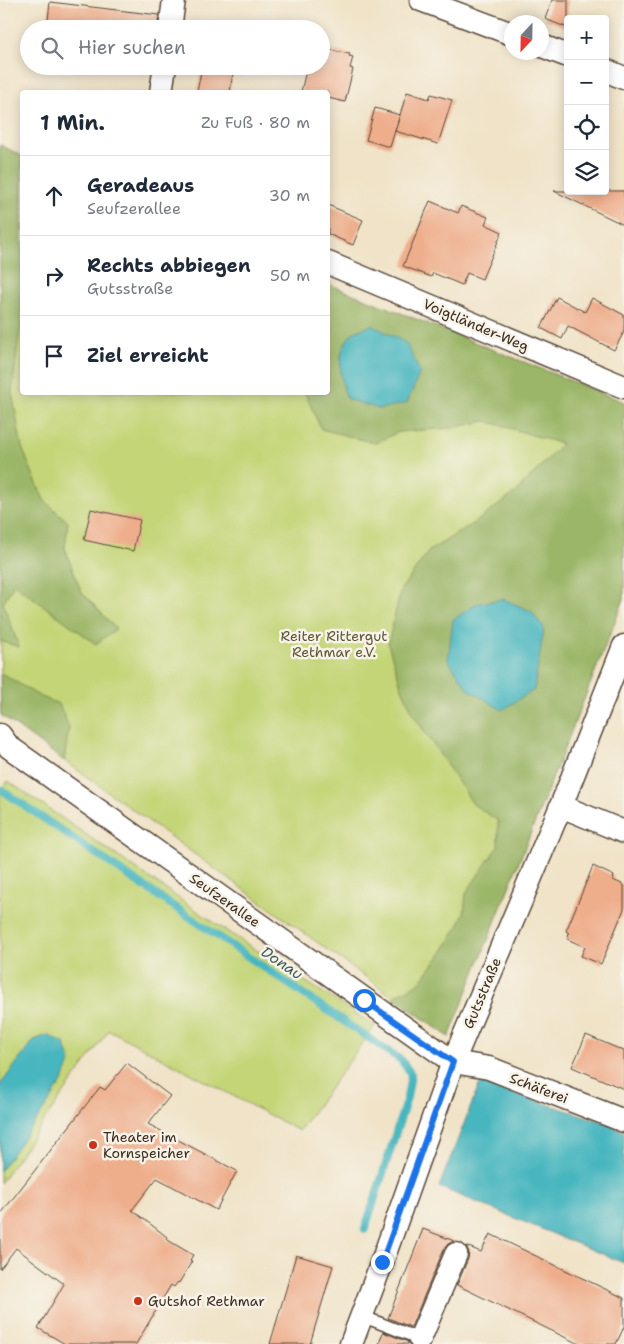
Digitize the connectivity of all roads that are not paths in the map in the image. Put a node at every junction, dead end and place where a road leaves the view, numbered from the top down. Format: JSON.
{"nodes":[{"id":1,"x":174,"y":0,"type":"edge"},
{"id":2,"x":421,"y":0,"type":"edge"},
{"id":3,"x":171,"y":20,"type":"edge"},
{"id":4,"x":504,"y":31,"type":"edge"},
{"id":5,"x":549,"y":49,"type":"edge"},
{"id":6,"x":564,"y":54,"type":"edge"},
{"id":7,"x":164,"y":75,"type":"edge"},
{"id":8,"x":161,"y":90,"type":"edge"},
{"id":9,"x":330,"y":264,"type":"edge"},
{"id":10,"x":624,"y":387,"type":"edge"},
{"id":11,"x":624,"y":646,"type":"edge"},
{"id":12,"x":0,"y":734,"type":"edge"},
{"id":13,"x":561,"y":806,"type":"junction"},
{"id":14,"x":624,"y":832,"type":"edge"},
{"id":15,"x":453,"y":1062,"type":"junction"},
{"id":16,"x":624,"y":1121,"type":"edge"},
{"id":17,"x":456,"y":1254,"type":"dead end"},
{"id":18,"x":362,"y":1316,"type":"junction"},
{"id":19,"x":424,"y":1342,"type":"edge"},
{"id":20,"x":351,"y":1344,"type":"edge"}],
"edges":[{"from":1,"to":3,"type":"street"},
{"from":2,"to":4,"type":"street"},
{"from":5,"to":6,"type":"street"},
{"from":7,"to":8,"type":"street"},
{"from":9,"to":10,"type":"street","name":"Voigtländer-Weg"},
{"from":11,"to":13,"type":"street","name":"Gutsstraße"},
{"from":12,"to":15,"type":"street","name":"Seufzerallee"},
{"from":13,"to":14,"type":"street"},
{"from":13,"to":15,"type":"street","name":"Gutsstraße"},
{"from":15,"to":16,"type":"street","name":"Schäferei"},
{"from":15,"to":18,"type":"street","name":"Gutsstraße"},
{"from":17,"to":19,"type":"street"},
{"from":18,"to":19,"type":"lane"},
{"from":18,"to":20,"type":"street","name":"Gutsstraße"}]}
